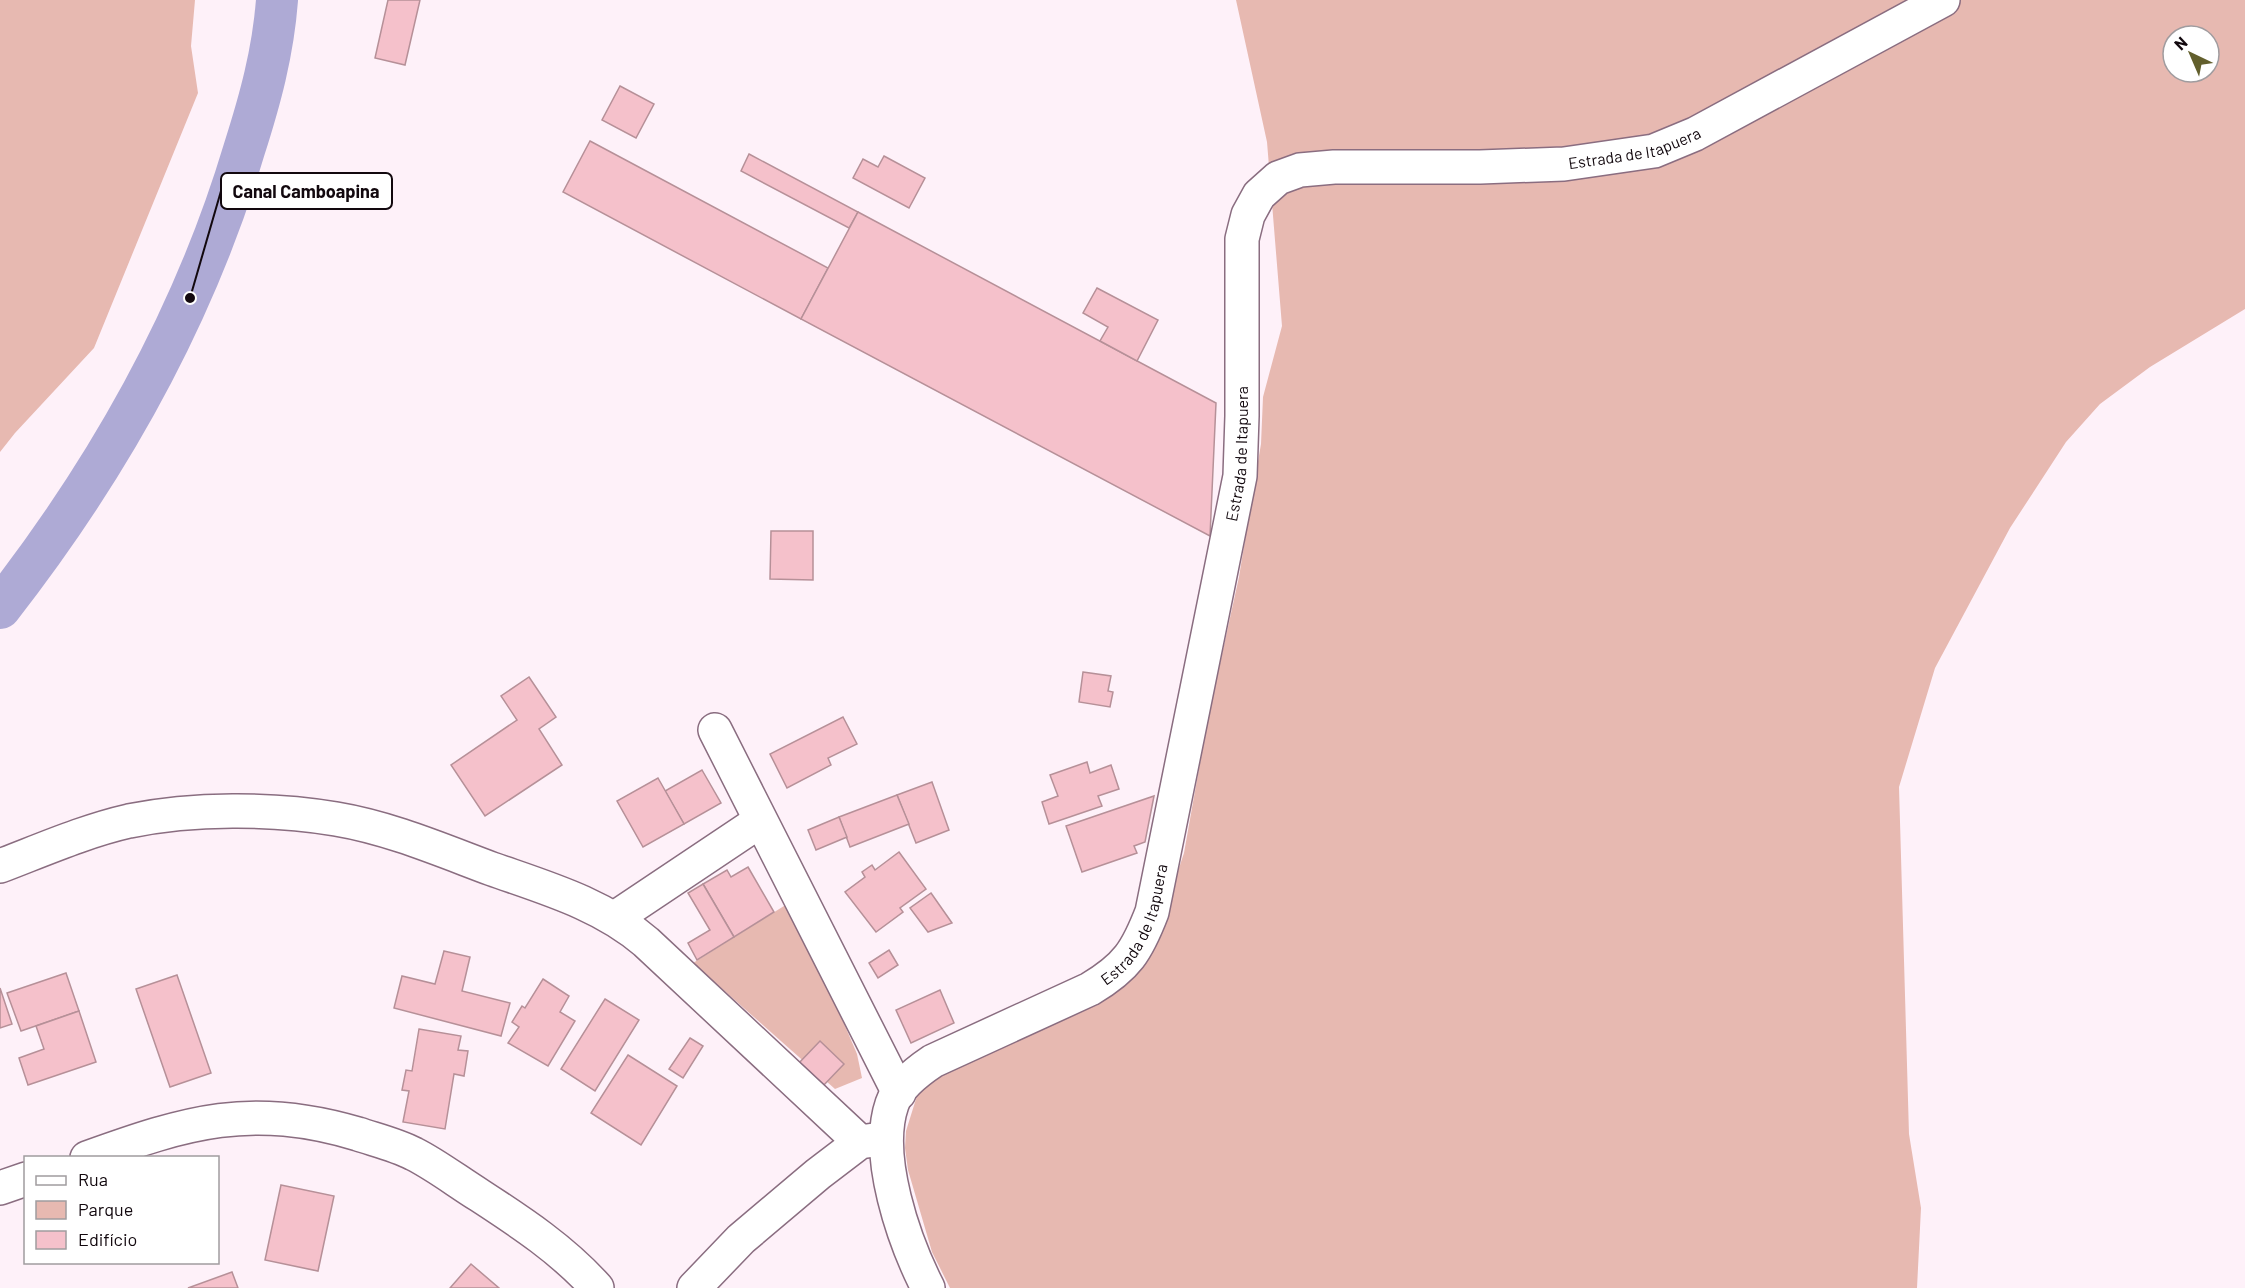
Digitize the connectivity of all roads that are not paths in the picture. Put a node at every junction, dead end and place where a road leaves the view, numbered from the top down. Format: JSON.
{"nodes":[{"id":1,"x":1942,"y":0,"type":"edge"},
{"id":2,"x":715,"y":730,"type":"dead end"},
{"id":3,"x":760,"y":821,"type":"junction"},
{"id":4,"x":0,"y":866,"type":"edge"},
{"id":5,"x":615,"y":918,"type":"junction"},
{"id":6,"x":899,"y":1093,"type":"junction"},
{"id":7,"x":873,"y":1141,"type":"junction"},
{"id":8,"x":93,"y":1156,"type":"edge"},
{"id":9,"x":24,"y":1180,"type":"edge"},
{"id":10,"x":0,"y":1188,"type":"edge"},
{"id":11,"x":597,"y":1288,"type":"edge"},
{"id":12,"x":694,"y":1288,"type":"edge"},
{"id":13,"x":928,"y":1288,"type":"edge"}],
"edges":[{"from":1,"to":6,"type":"street","name":"Estrada de Itapuera"},
{"from":2,"to":3,"type":"street"},
{"from":3,"to":5,"type":"street"},
{"from":3,"to":6,"type":"street"},
{"from":4,"to":5,"type":"street"},
{"from":5,"to":7,"type":"street"},
{"from":6,"to":7,"type":"street","name":"Estrada de Itapuera"},
{"from":7,"to":12,"type":"street"},
{"from":7,"to":13,"type":"street","name":"Estrada de Itapuera"},
{"from":8,"to":11,"type":"street"},
{"from":9,"to":10,"type":"street"}]}
